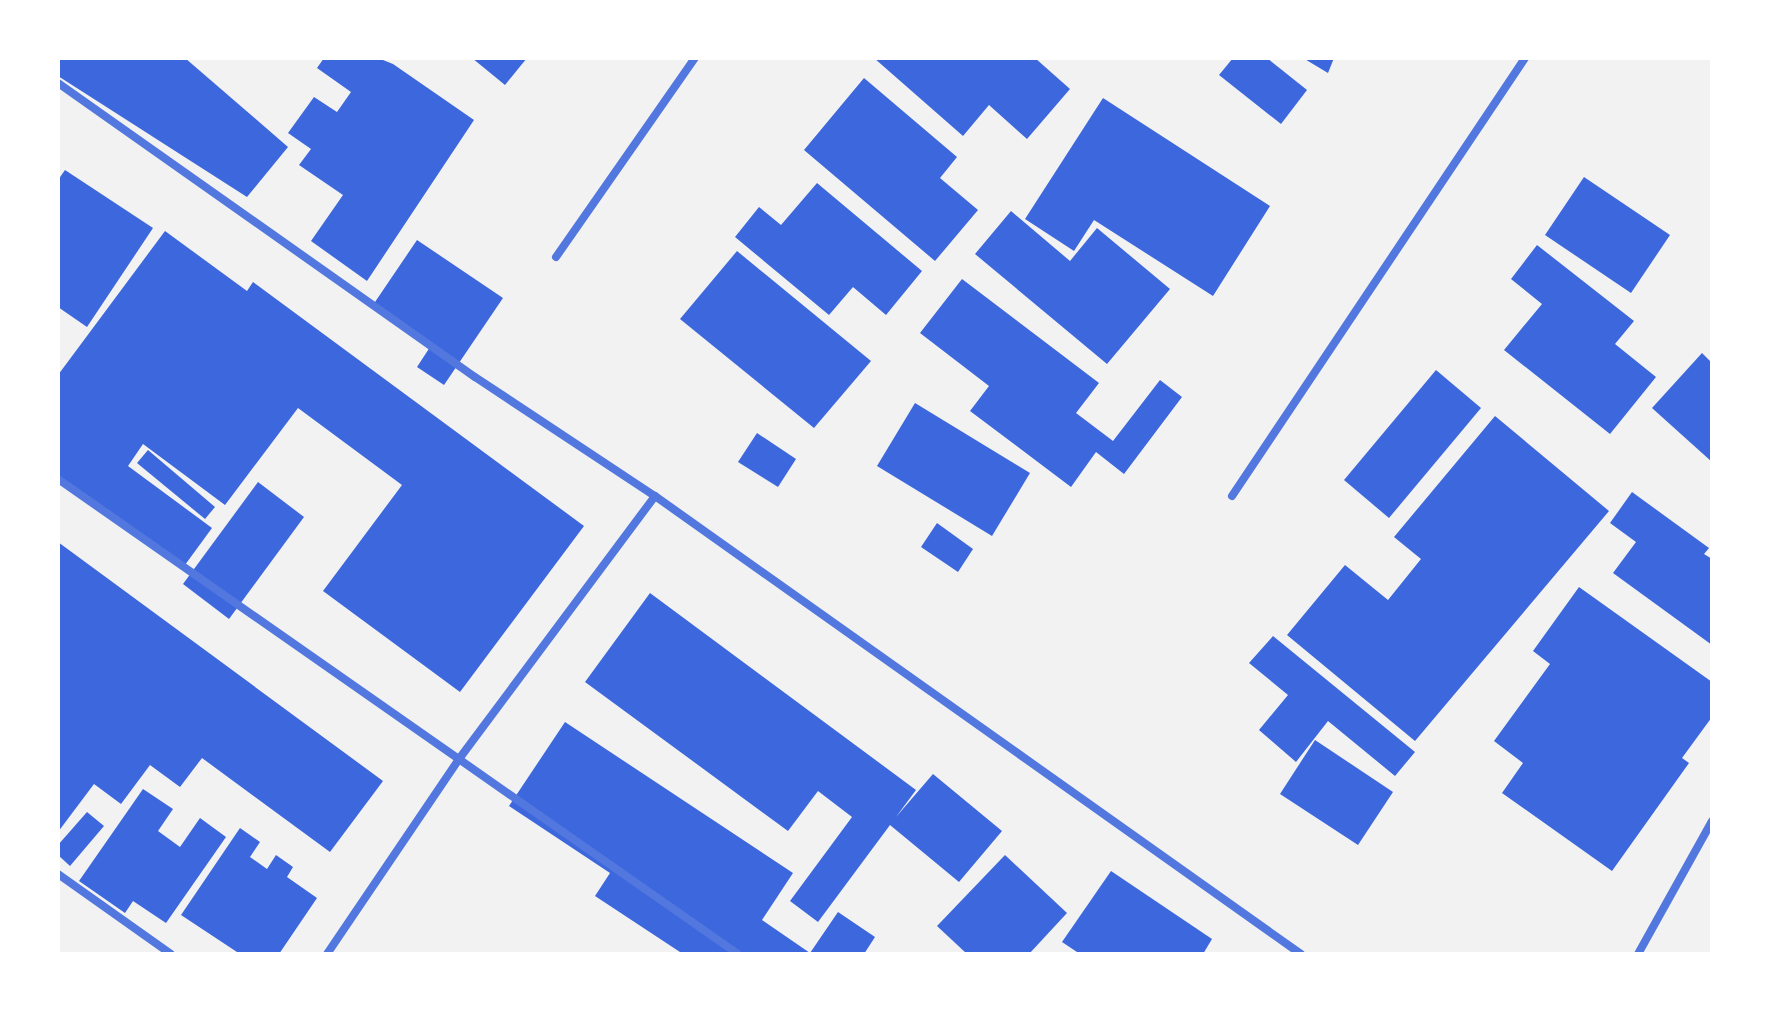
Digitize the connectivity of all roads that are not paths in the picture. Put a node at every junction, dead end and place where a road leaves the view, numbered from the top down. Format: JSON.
{"nodes":[{"id":1,"x":695,"y":58,"type":"edge"},
{"id":2,"x":1525,"y":58,"type":"edge"},
{"id":3,"x":61,"y":85,"type":"edge"},
{"id":4,"x":58,"y":96,"type":"edge"},
{"id":5,"x":556,"y":257,"type":"dead end"},
{"id":6,"x":58,"y":479,"type":"edge"},
{"id":7,"x":655,"y":496,"type":"junction"},
{"id":8,"x":1232,"y":496,"type":"dead end"},
{"id":9,"x":459,"y":759,"type":"junction"},
{"id":10,"x":1712,"y":821,"type":"edge"},
{"id":11,"x":58,"y":874,"type":"edge"},
{"id":12,"x":171,"y":954,"type":"edge"},
{"id":13,"x":327,"y":954,"type":"edge"},
{"id":14,"x":738,"y":954,"type":"edge"},
{"id":15,"x":1301,"y":954,"type":"edge"},
{"id":16,"x":1638,"y":954,"type":"edge"}],
"edges":[{"from":1,"to":5,"type":"street"},
{"from":2,"to":8,"type":"street"},
{"from":3,"to":4,"type":"street"},
{"from":3,"to":7,"type":"street"},
{"from":6,"to":9,"type":"street"},
{"from":7,"to":9,"type":"street"},
{"from":7,"to":15,"type":"street"},
{"from":9,"to":13,"type":"street"},
{"from":9,"to":14,"type":"street"},
{"from":10,"to":16,"type":"street"},
{"from":11,"to":12,"type":"street"}]}
